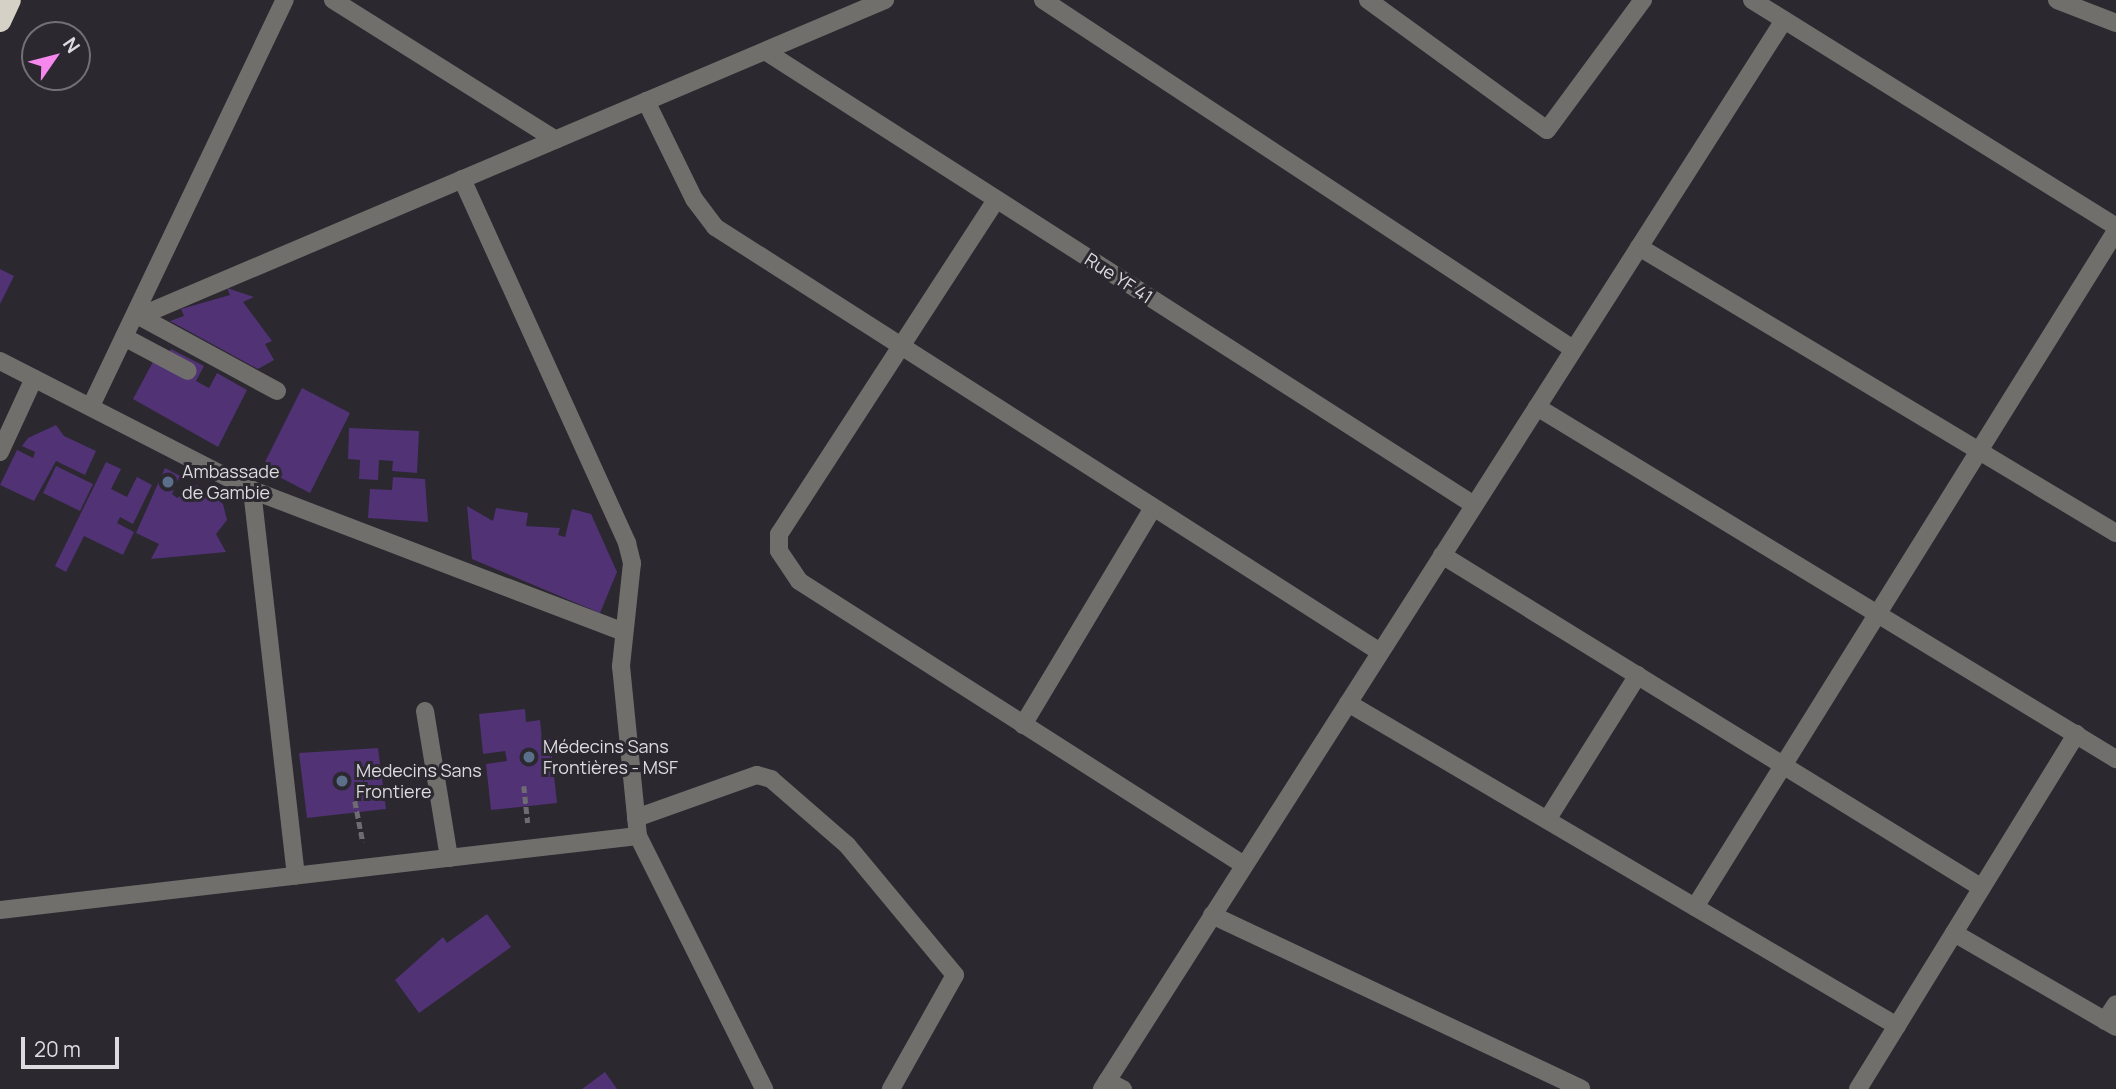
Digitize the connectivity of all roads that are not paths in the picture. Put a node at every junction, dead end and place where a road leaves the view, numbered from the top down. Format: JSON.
{"nodes":[{"id":1,"x":10,"y":0,"type":"edge"},
{"id":2,"x":285,"y":0,"type":"edge"},
{"id":3,"x":332,"y":0,"type":"edge"},
{"id":4,"x":885,"y":0,"type":"edge"},
{"id":5,"x":1043,"y":0,"type":"edge"},
{"id":6,"x":1368,"y":0,"type":"edge"},
{"id":7,"x":1643,"y":0,"type":"edge"},
{"id":8,"x":1752,"y":0,"type":"edge"},
{"id":9,"x":2057,"y":0,"type":"edge"},
{"id":10,"x":1784,"y":20,"type":"junction"},
{"id":11,"x":0,"y":22,"type":"edge"},
{"id":12,"x":2116,"y":23,"type":"edge"},
{"id":13,"x":765,"y":51,"type":"junction"},
{"id":14,"x":646,"y":102,"type":"junction"},
{"id":15,"x":556,"y":140,"type":"junction"},
{"id":16,"x":462,"y":179,"type":"junction"},
{"id":17,"x":996,"y":200,"type":"junction"},
{"id":18,"x":2116,"y":229,"type":"edge"},
{"id":19,"x":1639,"y":247,"type":"junction"},
{"id":20,"x":136,"y":318,"type":"junction"},
{"id":21,"x":124,"y":337,"type":"junction"},
{"id":22,"x":901,"y":349,"type":"junction"},
{"id":23,"x":1573,"y":349,"type":"junction"},
{"id":24,"x":0,"y":361,"type":"edge"},
{"id":25,"x":188,"y":371,"type":"dead end"},
{"id":26,"x":34,"y":379,"type":"junction"},
{"id":27,"x":277,"y":391,"type":"dead end"},
{"id":28,"x":91,"y":406,"type":"junction"},
{"id":29,"x":1537,"y":407,"type":"junction"},
{"id":30,"x":1979,"y":451,"type":"junction"},
{"id":31,"x":0,"y":452,"type":"edge"},
{"id":32,"x":252,"y":490,"type":"junction"},
{"id":33,"x":1474,"y":506,"type":"junction"},
{"id":34,"x":1153,"y":508,"type":"junction"},
{"id":35,"x":2116,"y":533,"type":"edge"},
{"id":36,"x":1442,"y":555,"type":"junction"},
{"id":37,"x":1877,"y":614,"type":"junction"},
{"id":38,"x":622,"y":631,"type":"junction"},
{"id":39,"x":1380,"y":652,"type":"junction"},
{"id":40,"x":1638,"y":676,"type":"junction"},
{"id":41,"x":1348,"y":703,"type":"junction"},
{"id":42,"x":425,"y":711,"type":"dead end"},
{"id":43,"x":1023,"y":725,"type":"junction"},
{"id":44,"x":2076,"y":734,"type":"junction"},
{"id":45,"x":2116,"y":758,"type":"edge"},
{"id":46,"x":1783,"y":765,"type":"junction"},
{"id":47,"x":1547,"y":820,"type":"junction"},
{"id":48,"x":637,"y":827,"type":"junction"},
{"id":49,"x":449,"y":858,"type":"junction"},
{"id":50,"x":1244,"y":865,"type":"junction"},
{"id":51,"x":296,"y":876,"type":"junction"},
{"id":52,"x":1982,"y":887,"type":"junction"},
{"id":53,"x":1695,"y":907,"type":"junction"},
{"id":54,"x":0,"y":910,"type":"edge"},
{"id":55,"x":1212,"y":915,"type":"junction"},
{"id":56,"x":1954,"y":933,"type":"junction"},
{"id":57,"x":2116,"y":1004,"type":"edge"},
{"id":58,"x":2111,"y":1024,"type":"edge"},
{"id":59,"x":1897,"y":1026,"type":"junction"},
{"id":60,"x":1110,"y":1086,"type":"edge"},
{"id":61,"x":764,"y":1089,"type":"edge"},
{"id":62,"x":891,"y":1089,"type":"edge"},
{"id":63,"x":1581,"y":1089,"type":"edge"},
{"id":64,"x":1858,"y":1089,"type":"edge"}],
"edges":[{"from":1,"to":11,"type":"highway"},
{"from":2,"to":20,"type":"street"},
{"from":3,"to":15,"type":"street"},
{"from":4,"to":13,"type":"street"},
{"from":5,"to":23,"type":"street"},
{"from":6,"to":7,"type":"street"},
{"from":8,"to":10,"type":"street"},
{"from":9,"to":12,"type":"street"},
{"from":10,"to":18,"type":"street"},
{"from":10,"to":19,"type":"street"},
{"from":13,"to":14,"type":"street"},
{"from":13,"to":17,"type":"street","name":"Rue YF 41"},
{"from":14,"to":15,"type":"street"},
{"from":14,"to":22,"type":"street"},
{"from":15,"to":16,"type":"street"},
{"from":16,"to":20,"type":"street"},
{"from":16,"to":38,"type":"street"},
{"from":17,"to":22,"type":"street"},
{"from":17,"to":33,"type":"street","name":"Rue YF 41"},
{"from":18,"to":30,"type":"street"},
{"from":19,"to":23,"type":"street"},
{"from":19,"to":30,"type":"street"},
{"from":20,"to":21,"type":"street"},
{"from":20,"to":27,"type":"street"},
{"from":21,"to":25,"type":"street"},
{"from":21,"to":28,"type":"street"},
{"from":22,"to":34,"type":"street"},
{"from":22,"to":43,"type":"street"},
{"from":23,"to":29,"type":"street"},
{"from":24,"to":26,"type":"street"},
{"from":26,"to":28,"type":"street"},
{"from":26,"to":31,"type":"street"},
{"from":28,"to":32,"type":"street"},
{"from":29,"to":33,"type":"street"},
{"from":29,"to":37,"type":"street"},
{"from":30,"to":35,"type":"street"},
{"from":30,"to":37,"type":"street"},
{"from":32,"to":38,"type":"street"},
{"from":32,"to":51,"type":"street"},
{"from":33,"to":36,"type":"street"},
{"from":34,"to":39,"type":"street"},
{"from":34,"to":43,"type":"street"},
{"from":36,"to":39,"type":"street"},
{"from":36,"to":40,"type":"street"},
{"from":37,"to":44,"type":"street"},
{"from":37,"to":46,"type":"street"},
{"from":38,"to":48,"type":"street"},
{"from":39,"to":41,"type":"street"},
{"from":40,"to":46,"type":"street"},
{"from":40,"to":47,"type":"street"},
{"from":41,"to":47,"type":"street"},
{"from":41,"to":50,"type":"street"},
{"from":42,"to":49,"type":"street"},
{"from":43,"to":50,"type":"street"},
{"from":44,"to":45,"type":"street"},
{"from":44,"to":52,"type":"street"},
{"from":46,"to":52,"type":"street"},
{"from":46,"to":53,"type":"street"},
{"from":47,"to":53,"type":"street"},
{"from":48,"to":49,"type":"street"},
{"from":48,"to":61,"type":"street"},
{"from":48,"to":62,"type":"street"},
{"from":49,"to":51,"type":"street"},
{"from":50,"to":55,"type":"street"},
{"from":51,"to":54,"type":"street"},
{"from":52,"to":56,"type":"street"},
{"from":53,"to":59,"type":"street"},
{"from":55,"to":60,"type":"street"},
{"from":55,"to":63,"type":"street"},
{"from":56,"to":58,"type":"street"},
{"from":56,"to":59,"type":"street"},
{"from":57,"to":58,"type":"street"},
{"from":59,"to":64,"type":"street"}]}
